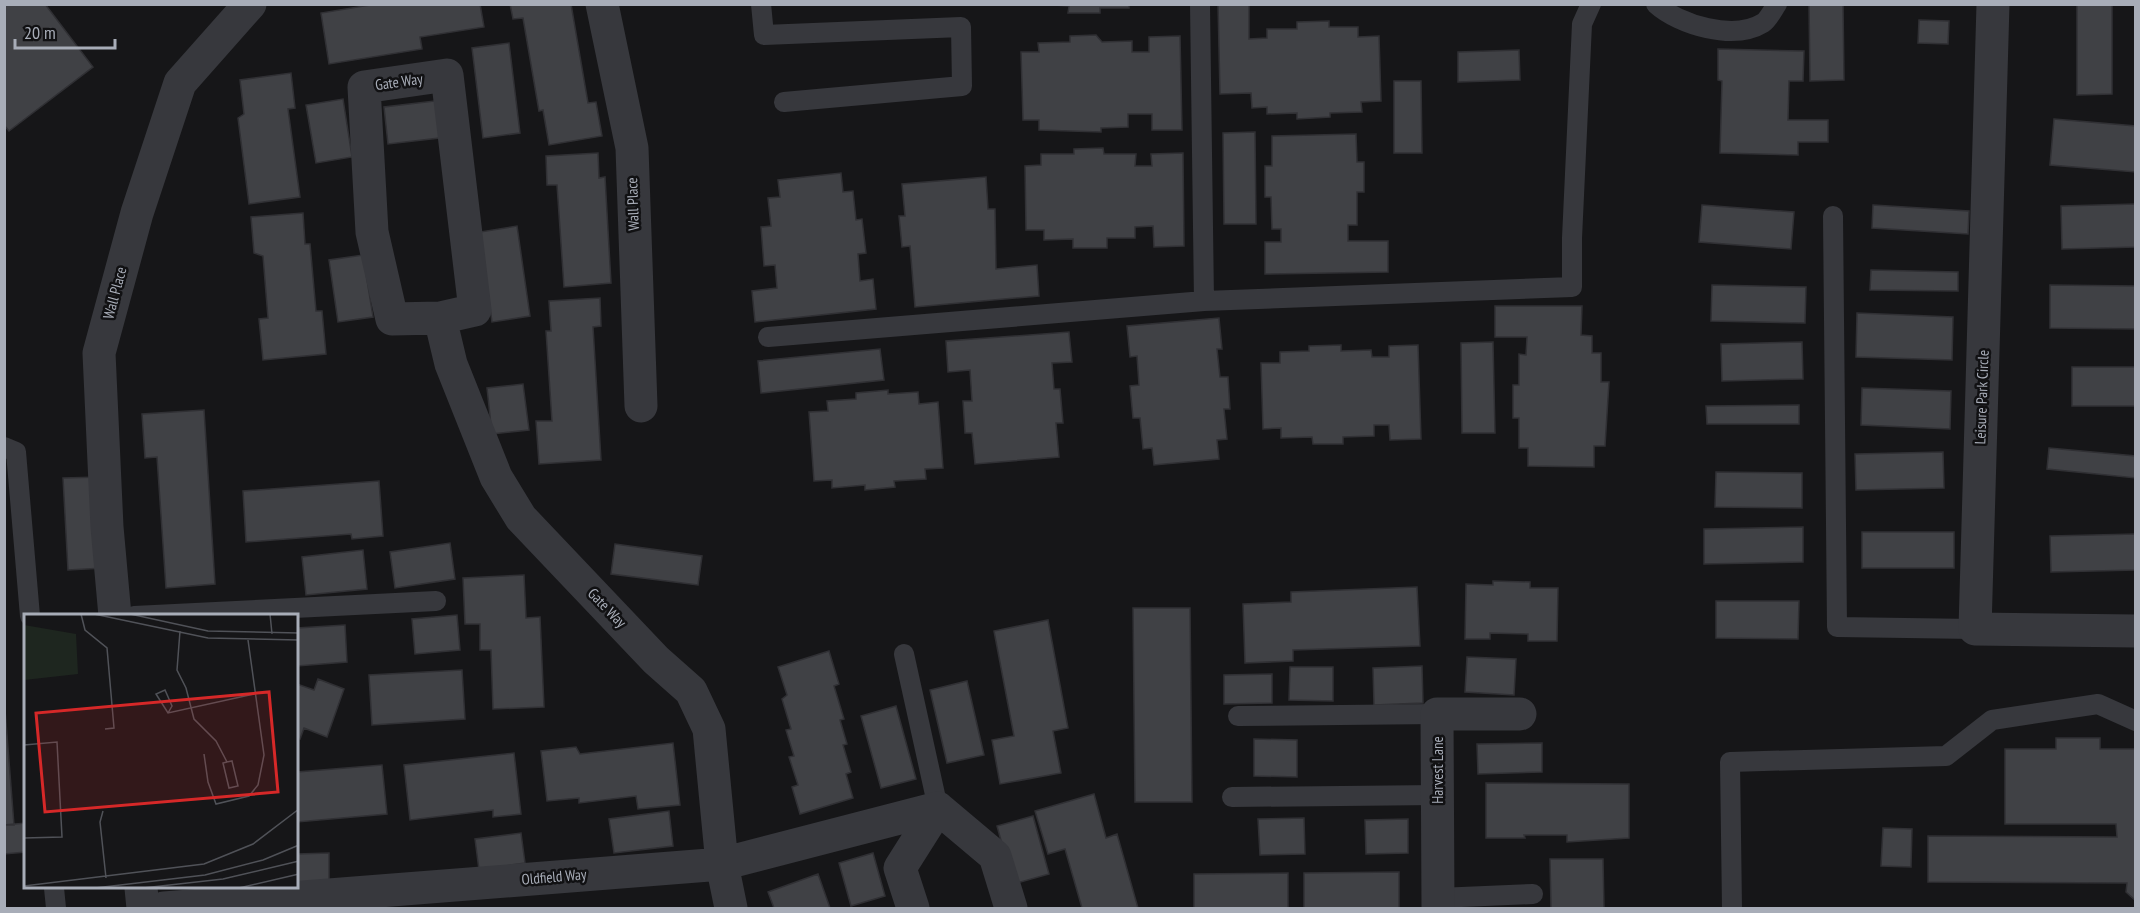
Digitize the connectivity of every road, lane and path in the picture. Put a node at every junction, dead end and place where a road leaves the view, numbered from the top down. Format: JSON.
{"nodes":[{"id":1,"x":250,"y":4,"type":"edge"},
{"id":2,"x":602,"y":4,"type":"edge"},
{"id":3,"x":761,"y":4,"type":"edge"},
{"id":4,"x":1200,"y":4,"type":"edge"},
{"id":5,"x":1591,"y":4,"type":"edge"},
{"id":6,"x":1656,"y":4,"type":"edge"},
{"id":7,"x":1777,"y":4,"type":"edge"},
{"id":8,"x":1993,"y":4,"type":"edge"},
{"id":9,"x":784,"y":102,"type":"dead end"},
{"id":10,"x":1833,"y":216,"type":"dead end"},
{"id":11,"x":1204,"y":301,"type":"junction"},
{"id":12,"x":440,"y":318,"type":"junction"},
{"id":13,"x":768,"y":337,"type":"dead end"},
{"id":14,"x":640,"y":406,"type":"dead end"},
{"id":15,"x":4,"y":447,"type":"edge"},
{"id":16,"x":436,"y":602,"type":"dead end"},
{"id":17,"x":30,"y":614,"type":"edge"},
{"id":18,"x":115,"y":614,"type":"edge"},
{"id":19,"x":177,"y":614,"type":"edge"},
{"id":20,"x":1975,"y":629,"type":"junction"},
{"id":21,"x":2136,"y":631,"type":"edge"},
{"id":22,"x":904,"y":654,"type":"dead end"},
{"id":23,"x":1437,"y":714,"type":"junction"},
{"id":24,"x":1520,"y":714,"type":"dead end"},
{"id":25,"x":1238,"y":716,"type":"dead end"},
{"id":26,"x":2136,"y":721,"type":"edge"},
{"id":27,"x":1438,"y":795,"type":"junction"},
{"id":28,"x":1232,"y":797,"type":"dead end"},
{"id":29,"x":938,"y":808,"type":"junction"},
{"id":30,"x":722,"y":864,"type":"junction"},
{"id":31,"x":54,"y":889,"type":"edge"},
{"id":32,"x":141,"y":889,"type":"edge"},
{"id":33,"x":1533,"y":894,"type":"dead end"},
{"id":34,"x":1438,"y":904,"type":"edge"},
{"id":35,"x":56,"y":909,"type":"edge"},
{"id":36,"x":143,"y":909,"type":"edge"},
{"id":37,"x":164,"y":909,"type":"edge"},
{"id":38,"x":730,"y":909,"type":"edge"},
{"id":39,"x":913,"y":909,"type":"edge"},
{"id":40,"x":1011,"y":909,"type":"edge"},
{"id":41,"x":1732,"y":909,"type":"edge"}],
"edges":[{"from":1,"to":18,"type":"street","name":"Wall Place"},
{"from":2,"to":14,"type":"street","name":"Wall Place"},
{"from":3,"to":9,"type":"lane"},
{"from":4,"to":11,"type":"lane"},
{"from":5,"to":11,"type":"lane"},
{"from":6,"to":7,"type":"lane"},
{"from":8,"to":20,"type":"street","name":"Leisure Park Circle"},
{"from":10,"to":20,"type":"lane"},
{"from":11,"to":13,"type":"lane"},
{"from":12,"to":12,"type":"street","name":"Gate Way"},
{"from":12,"to":30,"type":"street","name":"Gate Way"},
{"from":15,"to":17,"type":"lane"},
{"from":16,"to":19,"type":"lane"},
{"from":20,"to":21,"type":"street"},
{"from":22,"to":29,"type":"lane"},
{"from":23,"to":24,"type":"street","name":"Harvest Lane"},
{"from":23,"to":25,"type":"lane"},
{"from":23,"to":27,"type":"street","name":"Harvest Lane"},
{"from":26,"to":41,"type":"lane"},
{"from":27,"to":28,"type":"lane"},
{"from":27,"to":34,"type":"street","name":"Harvest Lane"},
{"from":29,"to":30,"type":"street","name":"Oldfield Way"},
{"from":29,"to":39,"type":"street"},
{"from":29,"to":40,"type":"street"},
{"from":30,"to":37,"type":"street","name":"Oldfield Way"},
{"from":30,"to":38,"type":"street","name":"Gate Way"},
{"from":31,"to":35,"type":"lane"},
{"from":32,"to":36,"type":"street"},
{"from":33,"to":34,"type":"lane"}]}
